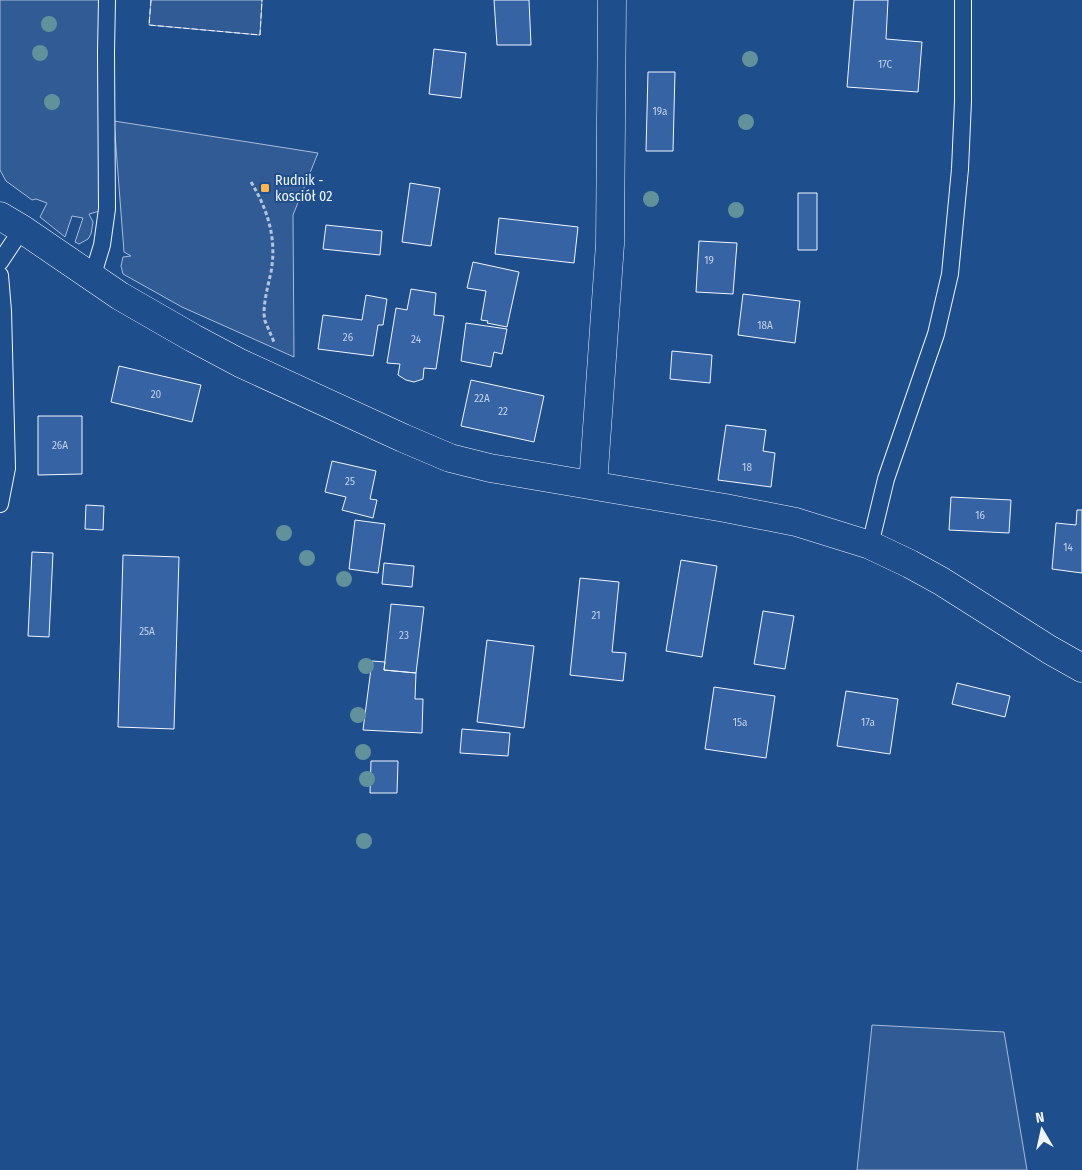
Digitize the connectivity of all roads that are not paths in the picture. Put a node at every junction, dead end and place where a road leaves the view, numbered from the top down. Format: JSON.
{"nodes":[{"id":1,"x":108,"y":0,"type":"edge"},
{"id":2,"x":612,"y":0,"type":"edge"},
{"id":3,"x":963,"y":0,"type":"edge"},
{"id":4,"x":11,"y":222,"type":"edge"},
{"id":5,"x":0,"y":262,"type":"edge"},
{"id":6,"x":0,"y":275,"type":"edge"},
{"id":7,"x":92,"y":278,"type":"junction"},
{"id":8,"x":593,"y":485,"type":"junction"},
{"id":9,"x":0,"y":504,"type":"edge"},
{"id":10,"x":870,"y":545,"type":"junction"},
{"id":11,"x":1082,"y":668,"type":"edge"}],
"edges":[{"from":1,"to":7,"type":"lane"},
{"from":2,"to":8,"type":"street"},
{"from":3,"to":10,"type":"lane"},
{"from":4,"to":5,"type":"lane"},
{"from":4,"to":7,"type":"street"},
{"from":6,"to":9,"type":"lane"},
{"from":7,"to":8,"type":"street"},
{"from":8,"to":10,"type":"street"},
{"from":10,"to":11,"type":"street"}]}
